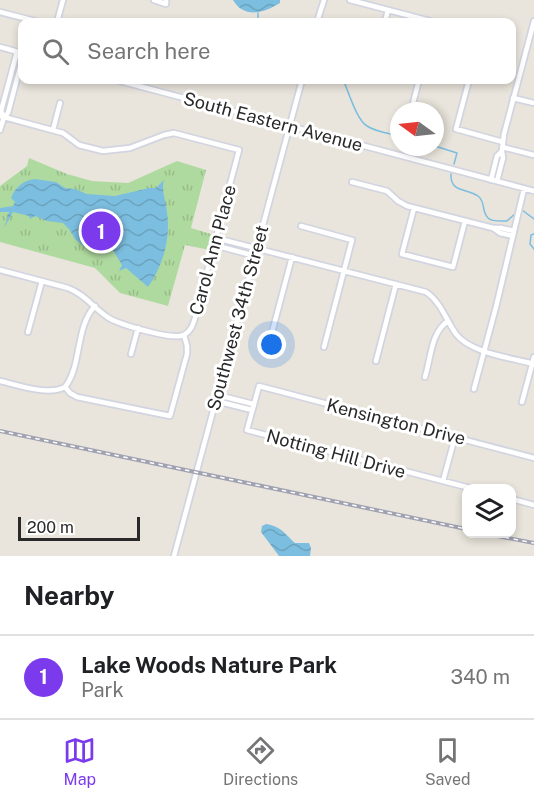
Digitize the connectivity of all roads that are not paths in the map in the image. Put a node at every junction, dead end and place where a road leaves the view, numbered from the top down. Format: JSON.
{"nodes":[{"id":1,"x":63,"y":0,"type":"edge"},
{"id":2,"x":154,"y":0,"type":"edge"},
{"id":3,"x":324,"y":0,"type":"edge"},
{"id":4,"x":350,"y":0,"type":"edge"},
{"id":5,"x":166,"y":2,"type":"edge"},
{"id":6,"x":388,"y":10,"type":"junction"},
{"id":7,"x":0,"y":12,"type":"edge"},
{"id":8,"x":23,"y":18,"type":"edge"},
{"id":9,"x":58,"y":18,"type":"edge"},
{"id":10,"x":318,"y":18,"type":"edge"},
{"id":11,"x":386,"y":18,"type":"edge"},
{"id":12,"x":419,"y":18,"type":"edge"},
{"id":13,"x":534,"y":21,"type":"edge"},
{"id":14,"x":0,"y":47,"type":"edge"},
{"id":15,"x":526,"y":50,"type":"junction"},
{"id":16,"x":18,"y":52,"type":"edge"},
{"id":17,"x":534,"y":52,"type":"edge"},
{"id":18,"x":18,"y":59,"type":"edge"},
{"id":19,"x":18,"y":75,"type":"edge"},
{"id":20,"x":132,"y":84,"type":"edge"},
{"id":21,"x":301,"y":84,"type":"edge"},
{"id":22,"x":418,"y":84,"type":"edge"},
{"id":23,"x":468,"y":84,"type":"edge"},
{"id":24,"x":513,"y":98,"type":"junction"},
{"id":25,"x":413,"y":102,"type":"edge"},
{"id":26,"x":60,"y":103,"type":"dead end"},
{"id":27,"x":534,"y":103,"type":"edge"},
{"id":28,"x":2,"y":116,"type":"edge"},
{"id":29,"x":290,"y":126,"type":"junction"},
{"id":30,"x":0,"y":130,"type":"edge"},
{"id":31,"x":53,"y":130,"type":"junction"},
{"id":32,"x":502,"y":146,"type":"junction"},
{"id":33,"x":534,"y":155,"type":"edge"},
{"id":34,"x":494,"y":181,"type":"junction"},
{"id":35,"x":352,"y":182,"type":"dead end"},
{"id":36,"x":524,"y":189,"type":"junction"},
{"id":37,"x":534,"y":191,"type":"edge"},
{"id":38,"x":414,"y":208,"type":"junction"},
{"id":39,"x":465,"y":221,"type":"junction"},
{"id":40,"x":301,"y":226,"type":"dead end"},
{"id":41,"x":513,"y":234,"type":"junction"},
{"id":42,"x":216,"y":238,"type":"junction"},
{"id":43,"x":214,"y":245,"type":"junction"},
{"id":44,"x":257,"y":248,"type":"junction"},
{"id":45,"x":255,"y":256,"type":"junction"},
{"id":46,"x":292,"y":257,"type":"junction"},
{"id":47,"x":0,"y":270,"type":"edge"},
{"id":48,"x":345,"y":270,"type":"junction"},
{"id":49,"x":42,"y":281,"type":"junction"},
{"id":50,"x":396,"y":284,"type":"junction"},
{"id":51,"x":95,"y":306,"type":"junction"},
{"id":52,"x":448,"y":321,"type":"junction"},
{"id":53,"x":138,"y":328,"type":"junction"},
{"id":54,"x":28,"y":332,"type":"dead end"},
{"id":55,"x":184,"y":335,"type":"junction"},
{"id":56,"x":271,"y":336,"type":"dead end"},
{"id":57,"x":324,"y":347,"type":"dead end"},
{"id":58,"x":484,"y":351,"type":"junction"},
{"id":59,"x":131,"y":354,"type":"dead end"},
{"id":60,"x":534,"y":357,"type":"edge"},
{"id":61,"x":376,"y":361,"type":"dead end"},
{"id":62,"x":533,"y":364,"type":"edge"},
{"id":63,"x":425,"y":377,"type":"dead end"},
{"id":64,"x":0,"y":381,"type":"edge"},
{"id":65,"x":259,"y":386,"type":"joint"},
{"id":66,"x":65,"y":387,"type":"junction"},
{"id":67,"x":474,"y":389,"type":"dead end"},
{"id":68,"x":218,"y":395,"type":"junction"},
{"id":69,"x":216,"y":401,"type":"junction"},
{"id":70,"x":522,"y":402,"type":"dead end"},
{"id":71,"x":253,"y":404,"type":"junction"},
{"id":72,"x":252,"y":410,"type":"junction"},
{"id":73,"x":455,"y":437,"type":"junction"},
{"id":74,"x":534,"y":458,"type":"edge"},
{"id":75,"x":443,"y":482,"type":"junction"},
{"id":76,"x":462,"y":487,"type":"edge"},
{"id":77,"x":516,"y":501,"type":"edge"},
{"id":78,"x":534,"y":505,"type":"edge"},
{"id":79,"x":174,"y":556,"type":"edge"}],
"edges":[{"from":1,"to":9,"type":"street"},
{"from":2,"to":5,"type":"street"},
{"from":3,"to":10,"type":"street"},
{"from":4,"to":6,"type":"street"},
{"from":6,"to":11,"type":"street"},
{"from":6,"to":12,"type":"street"},
{"from":7,"to":8,"type":"street"},
{"from":13,"to":15,"type":"street"},
{"from":14,"to":16,"type":"street"},
{"from":15,"to":17,"type":"street"},
{"from":15,"to":24,"type":"street"},
{"from":18,"to":28,"type":"street"},
{"from":19,"to":28,"type":"street"},
{"from":20,"to":29,"type":"street","name":"South Eastern Avenue"},
{"from":21,"to":29,"type":"street","name":"Southwest 34th Street"},
{"from":22,"to":25,"type":"street"},
{"from":23,"to":32,"type":"street"},
{"from":24,"to":27,"type":"street"},
{"from":24,"to":32,"type":"street"},
{"from":26,"to":31,"type":"street"},
{"from":28,"to":30,"type":"street"},
{"from":28,"to":31,"type":"street"},
{"from":29,"to":34,"type":"street","name":"South Eastern Avenue"},
{"from":29,"to":44,"type":"street","name":"Southwest 34th Street"},
{"from":31,"to":42,"type":"street","name":"Carol Ann Place"},
{"from":32,"to":33,"type":"street"},
{"from":32,"to":34,"type":"street"},
{"from":34,"to":36,"type":"street","name":"South Eastern Avenue"},
{"from":35,"to":38,"type":"street"},
{"from":36,"to":37,"type":"street","name":"South Eastern Avenue"},
{"from":36,"to":41,"type":"street"},
{"from":38,"to":39,"type":"street"},
{"from":38,"to":39,"type":"street"},
{"from":39,"to":41,"type":"street"},
{"from":40,"to":48,"type":"street"},
{"from":41,"to":58,"type":"street"},
{"from":42,"to":43,"type":"street","name":"Carol Ann Place"},
{"from":42,"to":44,"type":"street"},
{"from":43,"to":45,"type":"street"},
{"from":43,"to":55,"type":"street","name":"Carol Ann Place"},
{"from":44,"to":45,"type":"street","name":"Southwest 34th Street"},
{"from":44,"to":46,"type":"street"},
{"from":45,"to":68,"type":"street","name":"Southwest 34th Street"},
{"from":46,"to":48,"type":"street"},
{"from":46,"to":56,"type":"street"},
{"from":47,"to":49,"type":"street"},
{"from":48,"to":50,"type":"street"},
{"from":48,"to":57,"type":"street"},
{"from":49,"to":51,"type":"street"},
{"from":49,"to":54,"type":"street"},
{"from":50,"to":52,"type":"street"},
{"from":50,"to":61,"type":"street"},
{"from":51,"to":53,"type":"street"},
{"from":51,"to":66,"type":"street"},
{"from":52,"to":58,"type":"street"},
{"from":52,"to":63,"type":"street"},
{"from":53,"to":55,"type":"street"},
{"from":53,"to":59,"type":"street"},
{"from":55,"to":66,"type":"street","name":"Carol Ann Place"},
{"from":58,"to":62,"type":"street"},
{"from":58,"to":67,"type":"street"},
{"from":60,"to":62,"type":"street"},
{"from":62,"to":70,"type":"street"},
{"from":64,"to":66,"type":"street"},
{"from":65,"to":71,"type":"street","name":"Notting Hill Drive"},
{"from":65,"to":73,"type":"street","name":"Kensington Drive"},
{"from":68,"to":69,"type":"street","name":"Southwest 34th Street"},
{"from":68,"to":71,"type":"street"},
{"from":69,"to":72,"type":"street"},
{"from":69,"to":79,"type":"street","name":"Southwest 34th Street"},
{"from":71,"to":72,"type":"street","name":"Notting Hill Drive"},
{"from":72,"to":75,"type":"street","name":"Notting Hill Drive"},
{"from":73,"to":74,"type":"street","name":"Kensington Drive"},
{"from":73,"to":75,"type":"street"},
{"from":75,"to":76,"type":"street","name":"Notting Hill Drive"},
{"from":77,"to":78,"type":"street"}]}
